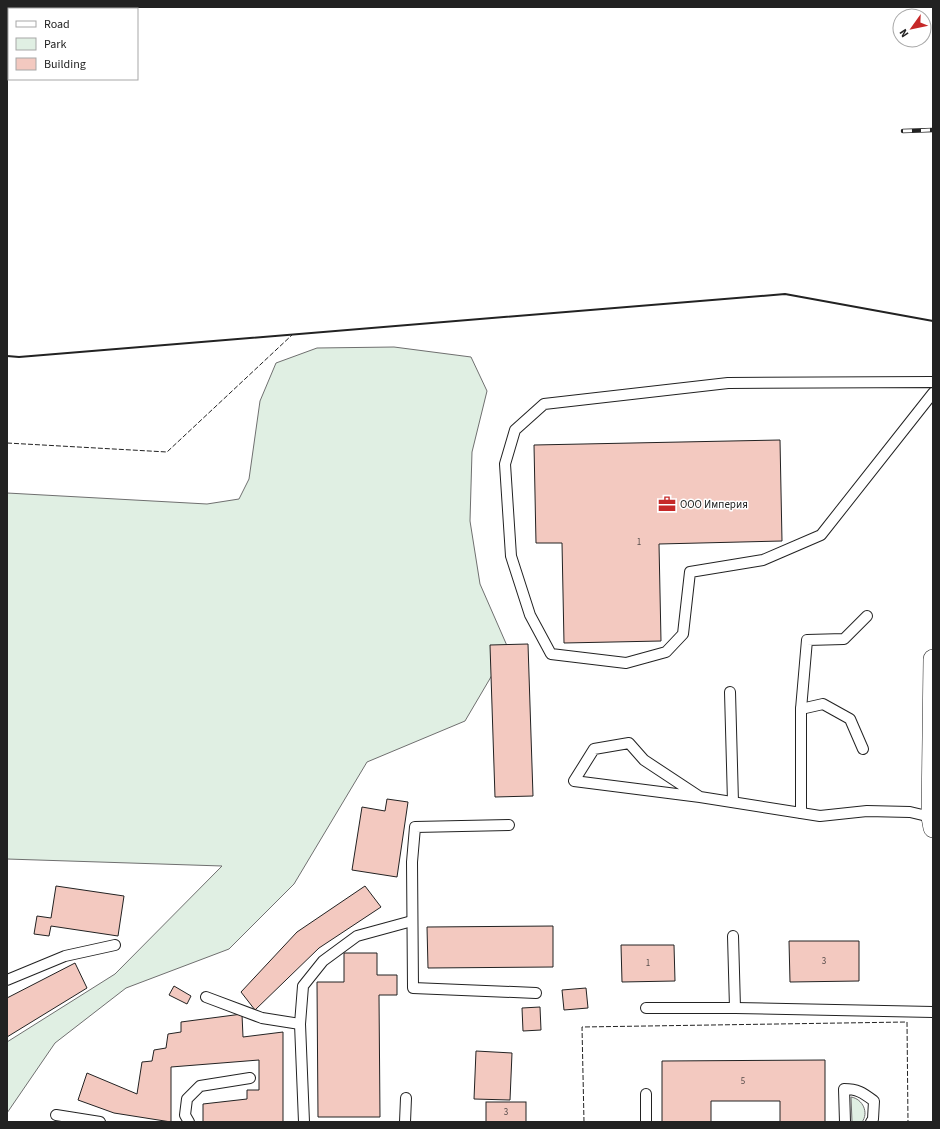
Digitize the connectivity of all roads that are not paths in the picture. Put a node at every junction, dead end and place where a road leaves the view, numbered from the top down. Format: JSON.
{"nodes":[{"id":1,"x":933,"y":382,"type":"edge"},
{"id":2,"x":933,"y":393,"type":"edge"},
{"id":3,"x":866,"y":616,"type":"dead end"},
{"id":4,"x":933,"y":659,"type":"edge"},
{"id":5,"x":730,"y":692,"type":"dead end"},
{"id":6,"x":801,"y":709,"type":"junction"},
{"id":7,"x":863,"y":749,"type":"dead end"},
{"id":8,"x":700,"y":797,"type":"junction"},
{"id":9,"x":733,"y":802,"type":"junction"},
{"id":10,"x":801,"y":813,"type":"junction"},
{"id":11,"x":932,"y":822,"type":"edge"},
{"id":12,"x":509,"y":825,"type":"dead end"},
{"id":13,"x":412,"y":921,"type":"junction"},
{"id":14,"x":732,"y":936,"type":"dead end"},
{"id":15,"x":115,"y":944,"type":"dead end"},
{"id":16,"x":7,"y":980,"type":"edge"},
{"id":17,"x":536,"y":993,"type":"dead end"},
{"id":18,"x":206,"y":997,"type":"dead end"},
{"id":19,"x":646,"y":1008,"type":"dead end"},
{"id":20,"x":735,"y":1008,"type":"junction"},
{"id":21,"x":933,"y":1012,"type":"edge"},
{"id":22,"x":300,"y":1024,"type":"junction"},
{"id":23,"x":250,"y":1078,"type":"dead end"},
{"id":24,"x":646,"y":1094,"type":"dead end"},
{"id":25,"x":406,"y":1098,"type":"dead end"},
{"id":26,"x":56,"y":1116,"type":"dead end"},
{"id":27,"x":100,"y":1122,"type":"edge"},
{"id":28,"x":189,"y":1122,"type":"edge"},
{"id":29,"x":304,"y":1122,"type":"edge"},
{"id":30,"x":405,"y":1122,"type":"edge"},
{"id":31,"x":646,"y":1122,"type":"edge"},
{"id":32,"x":845,"y":1122,"type":"edge"},
{"id":33,"x":871,"y":1122,"type":"edge"}],
"edges":[{"from":1,"to":2,"type":"lane"},
{"from":3,"to":6,"type":"lane"},
{"from":4,"to":11,"type":"street"},
{"from":5,"to":9,"type":"lane"},
{"from":6,"to":7,"type":"lane"},
{"from":6,"to":10,"type":"lane"},
{"from":8,"to":8,"type":"lane"},
{"from":8,"to":9,"type":"lane"},
{"from":9,"to":10,"type":"lane"},
{"from":10,"to":11,"type":"lane"},
{"from":12,"to":13,"type":"lane"},
{"from":13,"to":17,"type":"lane"},
{"from":13,"to":22,"type":"lane"},
{"from":14,"to":20,"type":"lane"},
{"from":15,"to":16,"type":"lane"},
{"from":18,"to":22,"type":"lane"},
{"from":19,"to":20,"type":"lane"},
{"from":20,"to":21,"type":"lane"},
{"from":22,"to":29,"type":"lane"},
{"from":23,"to":28,"type":"lane"},
{"from":24,"to":31,"type":"lane"},
{"from":25,"to":30,"type":"lane"},
{"from":26,"to":27,"type":"lane"},
{"from":32,"to":33,"type":"lane"}]}
